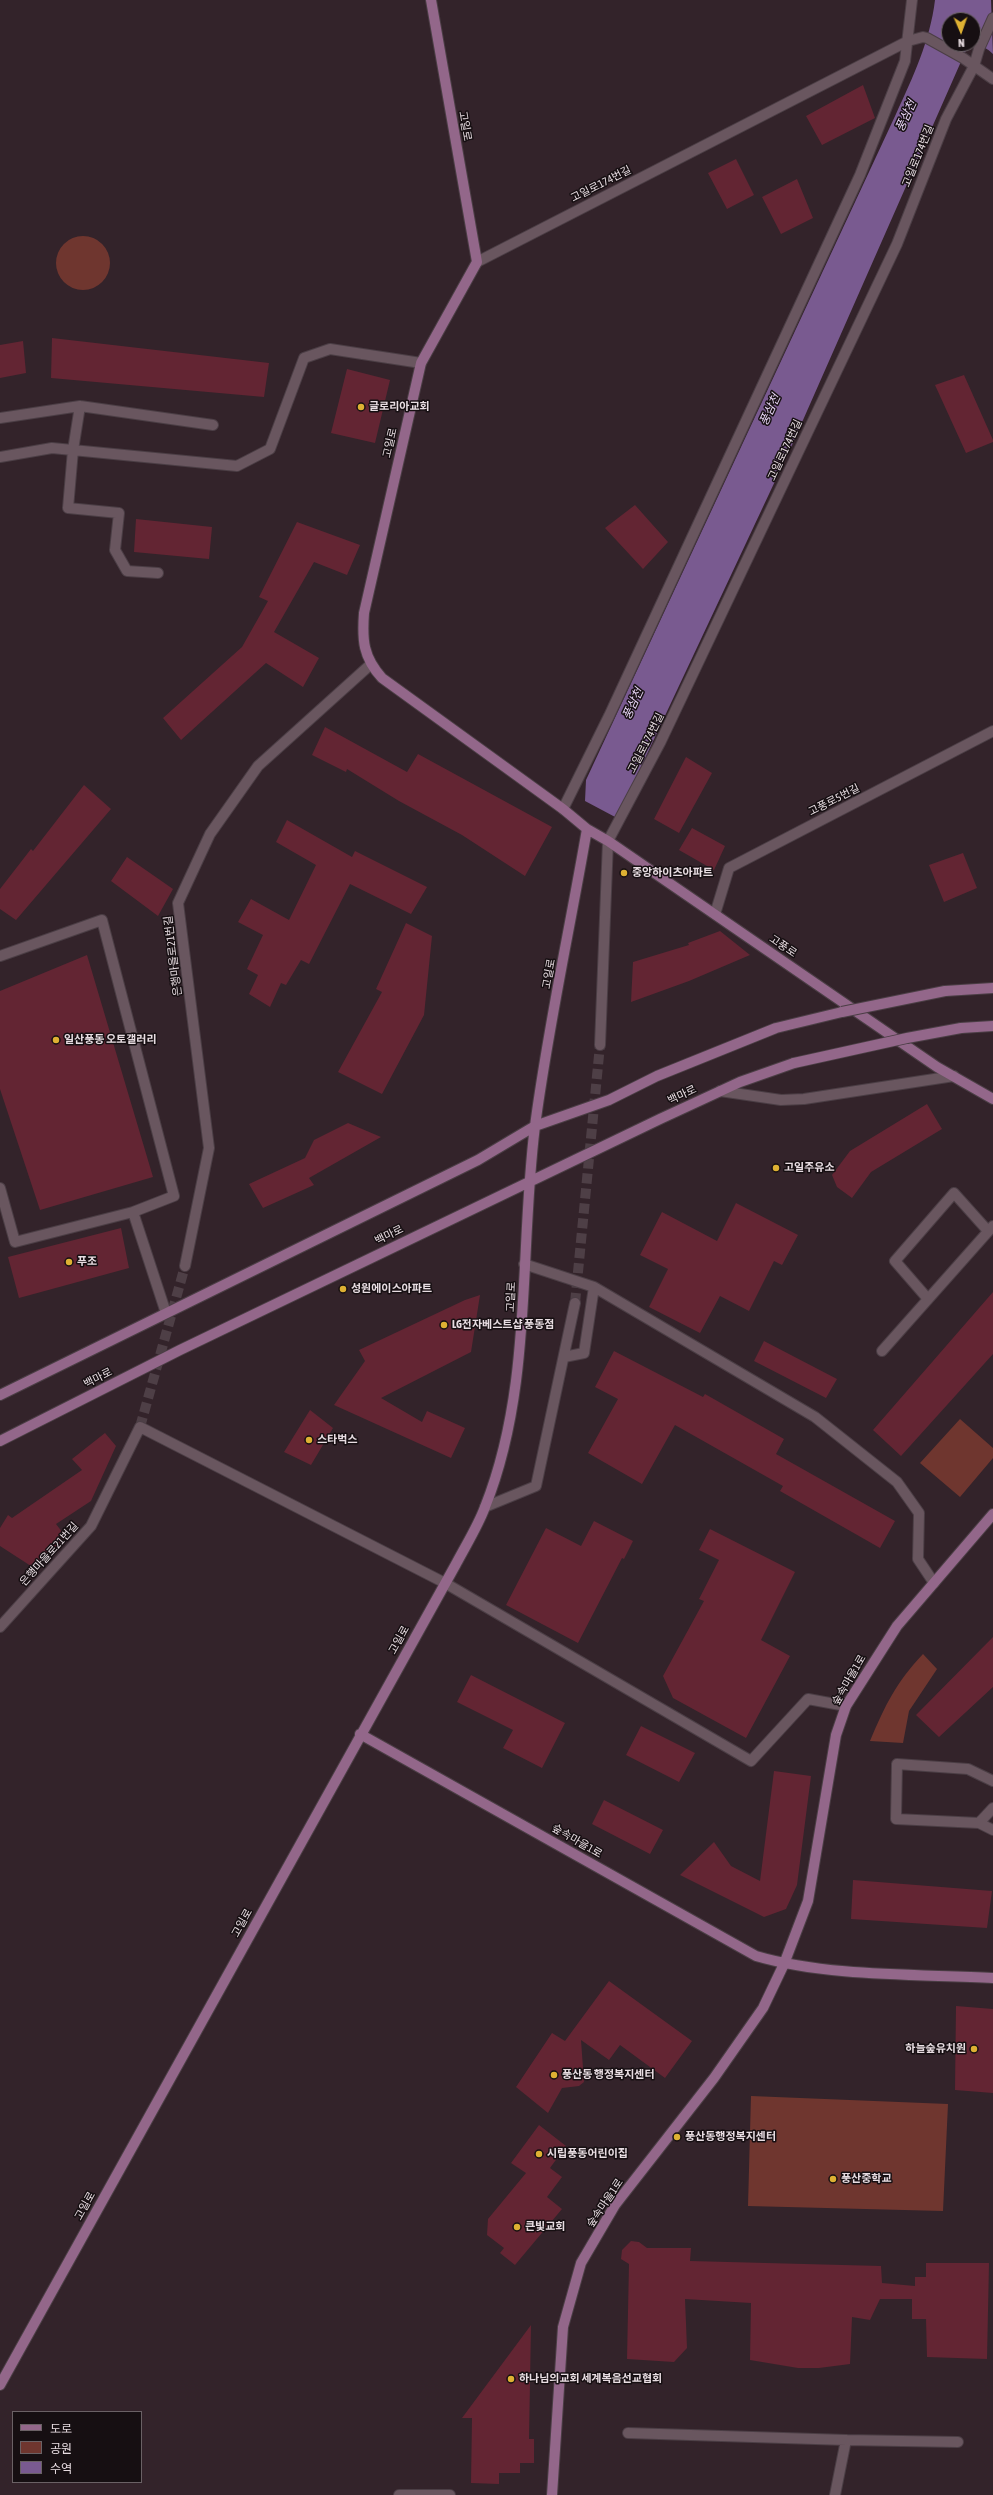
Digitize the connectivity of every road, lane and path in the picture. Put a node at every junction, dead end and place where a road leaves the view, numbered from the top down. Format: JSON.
{"nodes":[{"id":1,"x":430,"y":0,"type":"edge"},
{"id":2,"x":912,"y":0,"type":"edge"},
{"id":3,"x":993,"y":18,"type":"edge"},
{"id":4,"x":908,"y":40,"type":"junction"},
{"id":5,"x":972,"y":64,"type":"junction"},
{"id":6,"x":993,"y":79,"type":"edge"},
{"id":7,"x":477,"y":262,"type":"junction"},
{"id":8,"x":421,"y":363,"type":"junction"},
{"id":9,"x":80,"y":406,"type":"junction"},
{"id":10,"x":0,"y":418,"type":"edge"},
{"id":11,"x":213,"y":425,"type":"dead end"},
{"id":12,"x":73,"y":450,"type":"junction"},
{"id":13,"x":0,"y":457,"type":"edge"},
{"id":14,"x":158,"y":573,"type":"dead end"},
{"id":15,"x":370,"y":666,"type":"junction"},
{"id":16,"x":993,"y":731,"type":"edge"},
{"id":17,"x":563,"y":808,"type":"junction"},
{"id":18,"x":587,"y":829,"type":"junction"},
{"id":19,"x":608,"y":841,"type":"junction"},
{"id":20,"x":716,"y":914,"type":"junction"},
{"id":21,"x":0,"y":956,"type":"edge"},
{"id":22,"x":993,"y":988,"type":"edge"},
{"id":23,"x":993,"y":1026,"type":"edge"},
{"id":24,"x":600,"y":1045,"type":"tunnel mouth"},
{"id":25,"x":954,"y":1076,"type":"junction"},
{"id":26,"x":720,"y":1091,"type":"junction"},
{"id":27,"x":993,"y":1099,"type":"edge"},
{"id":28,"x":535,"y":1126,"type":"junction"},
{"id":29,"x":529,"y":1181,"type":"junction"},
{"id":30,"x":0,"y":1188,"type":"edge"},
{"id":31,"x":133,"y":1212,"type":"junction"},
{"id":32,"x":991,"y":1228,"type":"edge"},
{"id":33,"x":524,"y":1264,"type":"junction"},
{"id":34,"x":185,"y":1266,"type":"tunnel mouth"},
{"id":35,"x":594,"y":1287,"type":"junction"},
{"id":36,"x":928,"y":1299,"type":"junction"},
{"id":37,"x":575,"y":1303,"type":"tunnel mouth"},
{"id":38,"x":166,"y":1313,"type":"junction"},
{"id":39,"x":882,"y":1351,"type":"dead end"},
{"id":40,"x":564,"y":1357,"type":"junction"},
{"id":41,"x":0,"y":1395,"type":"edge"},
{"id":42,"x":0,"y":1441,"type":"edge"},
{"id":43,"x":485,"y":1507,"type":"junction"},
{"id":44,"x":993,"y":1514,"type":"edge"},
{"id":45,"x":445,"y":1583,"type":"junction"},
{"id":46,"x":934,"y":1583,"type":"junction"},
{"id":47,"x":0,"y":1627,"type":"edge"},
{"id":48,"x":846,"y":1706,"type":"junction"},
{"id":49,"x":360,"y":1734,"type":"junction"},
{"id":50,"x":993,"y":1781,"type":"edge"},
{"id":51,"x":993,"y":1808,"type":"edge"},
{"id":52,"x":979,"y":1823,"type":"junction"},
{"id":53,"x":993,"y":1830,"type":"edge"},
{"id":54,"x":784,"y":1964,"type":"junction"},
{"id":55,"x":993,"y":1978,"type":"edge"},
{"id":56,"x":0,"y":2385,"type":"edge"},
{"id":57,"x":628,"y":2433,"type":"dead end"},
{"id":58,"x":846,"y":2440,"type":"junction"},
{"id":59,"x":958,"y":2442,"type":"dead end"},
{"id":60,"x":399,"y":2495,"type":"edge"},
{"id":61,"x":450,"y":2495,"type":"edge"},
{"id":62,"x":552,"y":2495,"type":"edge"},
{"id":63,"x":835,"y":2495,"type":"edge"}],
"edges":[{"from":1,"to":7,"type":"street","name":"고일로"},
{"from":2,"to":4,"type":"street"},
{"from":3,"to":5,"type":"street","name":"고일로174번길"},
{"from":4,"to":5,"type":"street","name":"고일로174번길"},
{"from":4,"to":7,"type":"street","name":"고일로174번길"},
{"from":4,"to":17,"type":"street"},
{"from":5,"to":6,"type":"street"},
{"from":5,"to":19,"type":"street","name":"고일로174번길"},
{"from":7,"to":8,"type":"street","name":"고일로"},
{"from":8,"to":12,"type":"street"},
{"from":8,"to":15,"type":"street","name":"고일로"},
{"from":9,"to":10,"type":"street"},
{"from":9,"to":11,"type":"street"},
{"from":9,"to":12,"type":"street"},
{"from":12,"to":13,"type":"street"},
{"from":12,"to":14,"type":"street"},
{"from":15,"to":17,"type":"street"},
{"from":15,"to":34,"type":"street","name":"은행마을로21번길"},
{"from":16,"to":20,"type":"street","name":"고풍로5번길"},
{"from":17,"to":18,"type":"street","name":"고풍로"},
{"from":18,"to":19,"type":"street","name":"고풍로"},
{"from":18,"to":28,"type":"street","name":"고일로"},
{"from":19,"to":20,"type":"street","name":"고풍로"},
{"from":19,"to":24,"type":"street"},
{"from":20,"to":25,"type":"street","name":"고풍로"},
{"from":21,"to":31,"type":"street"},
{"from":22,"to":28,"type":"street","bridge":true},
{"from":23,"to":26,"type":"street","name":"백마로","bridge":true},
{"from":25,"to":26,"type":"street"},
{"from":25,"to":27,"type":"street","name":"고풍로"},
{"from":26,"to":29,"type":"street","name":"백마로"},
{"from":28,"to":29,"type":"street","name":"고일로"},
{"from":28,"to":38,"type":"street"},
{"from":29,"to":33,"type":"street","name":"고일로"},
{"from":29,"to":42,"type":"street","name":"백마로"},
{"from":30,"to":31,"type":"street"},
{"from":31,"to":38,"type":"street"},
{"from":32,"to":36,"type":"street"},
{"from":32,"to":36,"type":"street"},
{"from":33,"to":35,"type":"street"},
{"from":33,"to":43,"type":"street","name":"고일로"},
{"from":35,"to":40,"type":"street"},
{"from":35,"to":46,"type":"street"},
{"from":36,"to":39,"type":"street"},
{"from":37,"to":40,"type":"street"},
{"from":38,"to":41,"type":"street"},
{"from":40,"to":43,"type":"street"},
{"from":43,"to":45,"type":"street","name":"고일로"},
{"from":44,"to":46,"type":"street","name":"숲속마을1로"},
{"from":45,"to":47,"type":"street","name":"은행마을로21번길"},
{"from":45,"to":48,"type":"street"},
{"from":45,"to":49,"type":"street","name":"고일로"},
{"from":46,"to":48,"type":"street","name":"숲속마을1로"},
{"from":48,"to":54,"type":"street","name":"숲속마을1로"},
{"from":49,"to":54,"type":"street","name":"숲속마을1로"},
{"from":49,"to":56,"type":"street","name":"고일로"},
{"from":50,"to":52,"type":"street"},
{"from":51,"to":52,"type":"street"},
{"from":52,"to":53,"type":"street"},
{"from":54,"to":55,"type":"street","name":"숲속마을1로"},
{"from":54,"to":62,"type":"street","name":"숲속마을1로"},
{"from":57,"to":58,"type":"street"},
{"from":58,"to":59,"type":"street"},
{"from":58,"to":63,"type":"street"},
{"from":60,"to":61,"type":"street"}]}
